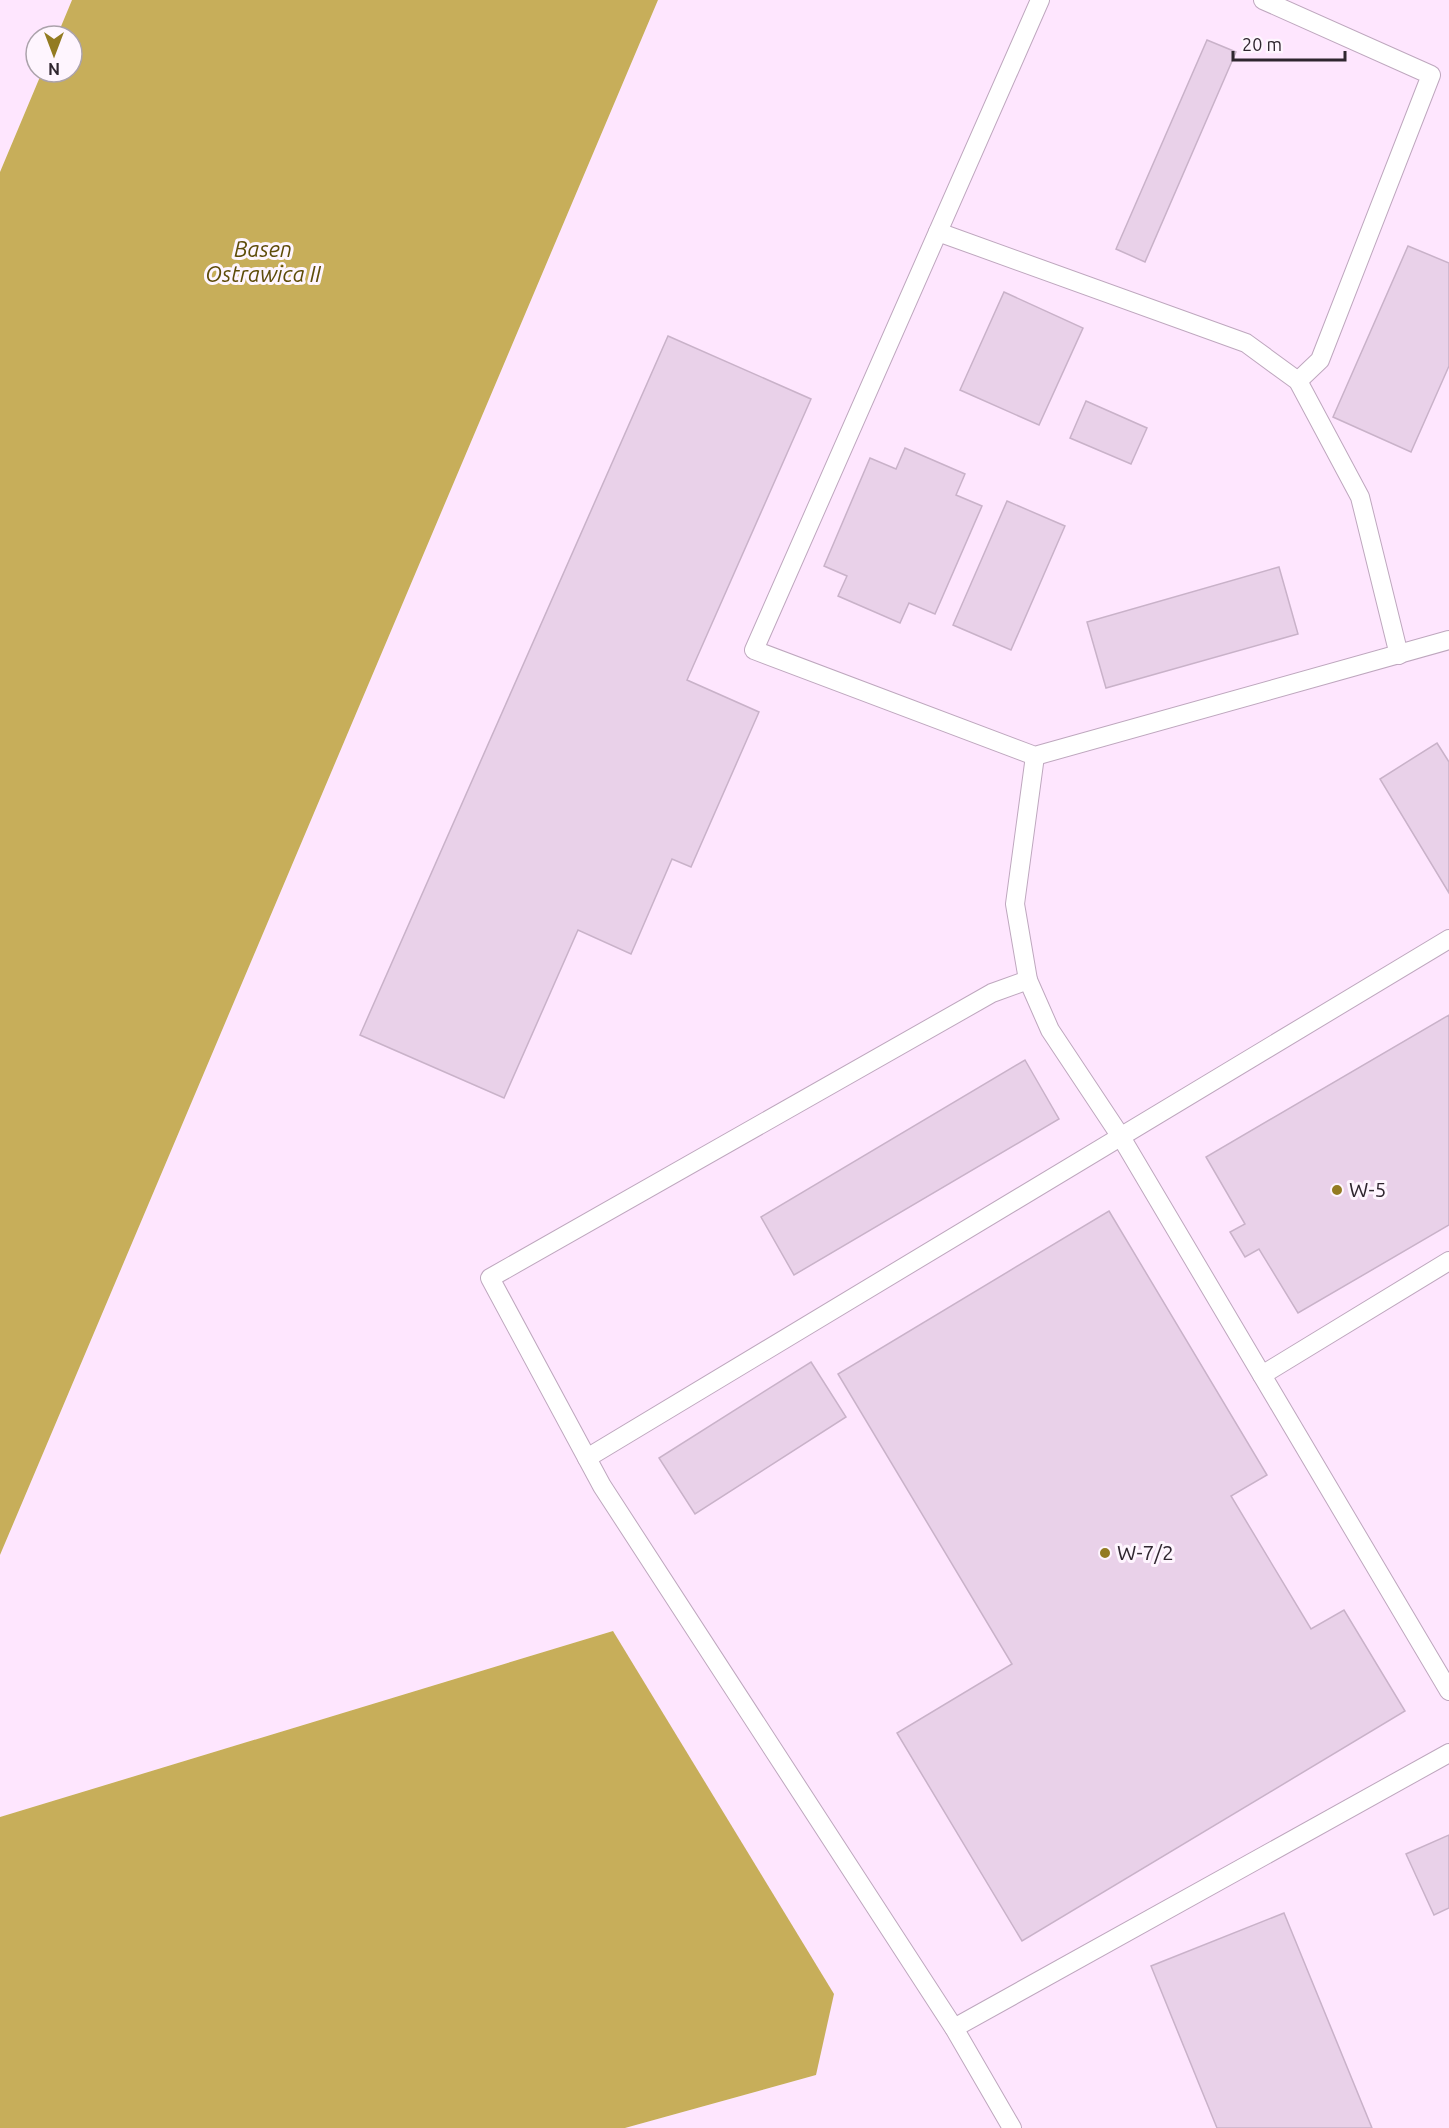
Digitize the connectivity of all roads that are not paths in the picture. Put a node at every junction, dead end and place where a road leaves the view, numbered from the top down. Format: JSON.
{"nodes":[{"id":1,"x":1040,"y":0,"type":"edge"},
{"id":2,"x":1263,"y":0,"type":"edge"},
{"id":3,"x":938,"y":232,"type":"junction"},
{"id":4,"x":1298,"y":381,"type":"junction"},
{"id":5,"x":1449,"y":640,"type":"edge"},
{"id":6,"x":1399,"y":655,"type":"junction"},
{"id":7,"x":1035,"y":756,"type":"junction"},
{"id":8,"x":1449,"y":939,"type":"edge"},
{"id":9,"x":1028,"y":980,"type":"junction"},
{"id":10,"x":1121,"y":1137,"type":"junction"},
{"id":11,"x":1449,"y":1261,"type":"edge"},
{"id":12,"x":1262,"y":1375,"type":"junction"},
{"id":13,"x":587,"y":1458,"type":"junction"},
{"id":14,"x":1449,"y":1691,"type":"edge"},
{"id":15,"x":1449,"y":1753,"type":"edge"},
{"id":16,"x":954,"y":2028,"type":"junction"},
{"id":17,"x":1012,"y":2128,"type":"edge"}],
"edges":[{"from":1,"to":3,"type":"lane"},
{"from":2,"to":4,"type":"lane"},
{"from":3,"to":4,"type":"lane"},
{"from":3,"to":7,"type":"lane"},
{"from":4,"to":6,"type":"lane"},
{"from":5,"to":6,"type":"lane"},
{"from":6,"to":7,"type":"lane"},
{"from":7,"to":9,"type":"lane"},
{"from":8,"to":10,"type":"lane"},
{"from":9,"to":10,"type":"lane"},
{"from":9,"to":13,"type":"lane"},
{"from":10,"to":12,"type":"lane"},
{"from":10,"to":13,"type":"lane"},
{"from":11,"to":12,"type":"lane"},
{"from":12,"to":14,"type":"lane"},
{"from":13,"to":16,"type":"lane"},
{"from":15,"to":16,"type":"lane"},
{"from":16,"to":17,"type":"lane"}]}
